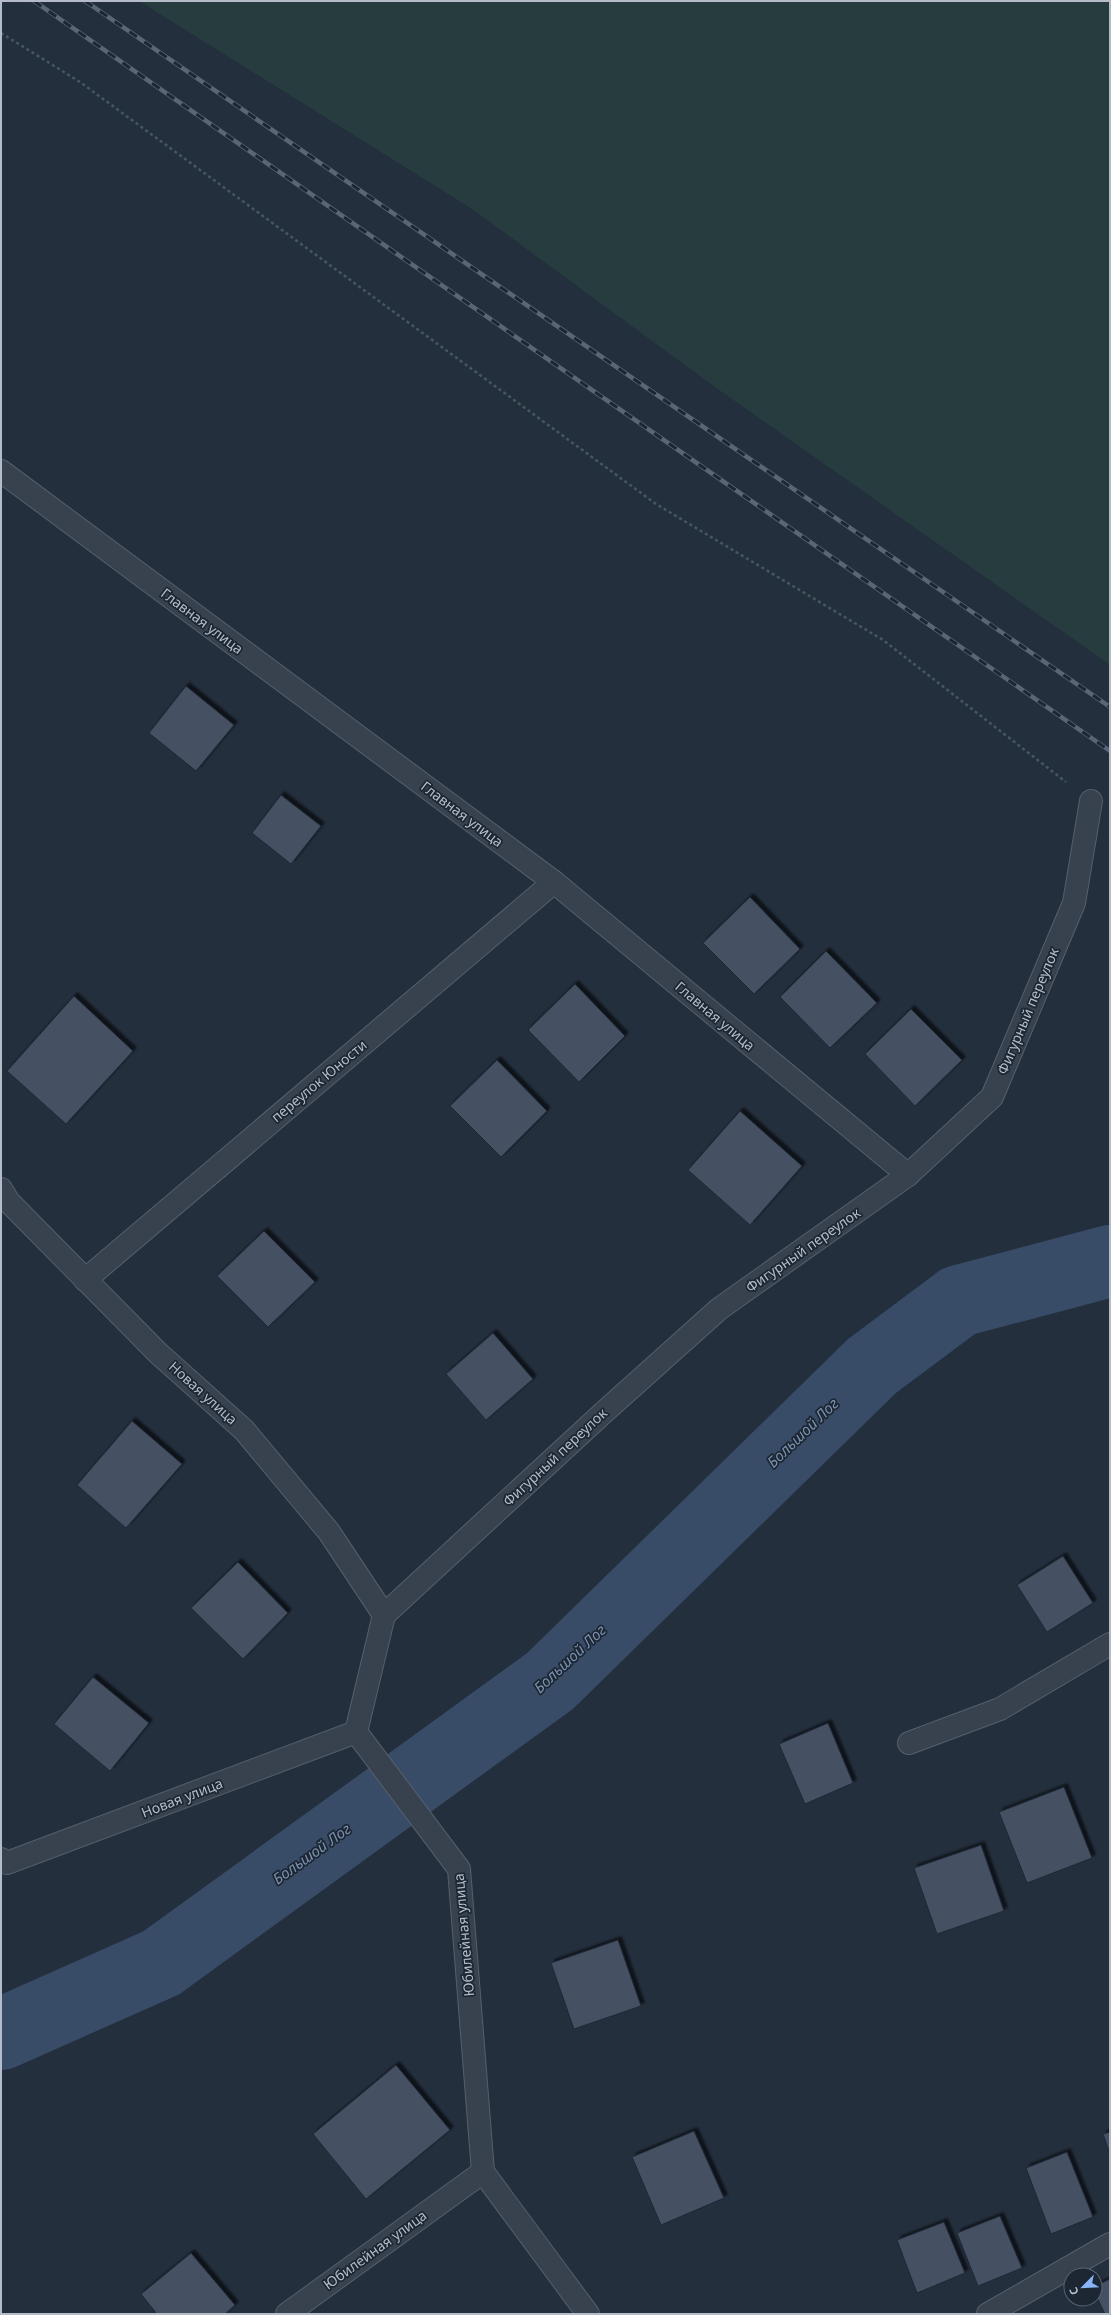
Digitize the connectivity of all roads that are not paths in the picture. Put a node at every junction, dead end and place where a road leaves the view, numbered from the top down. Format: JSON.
{"nodes":[{"id":1,"x":1,"y":471,"type":"edge"},
{"id":2,"x":1091,"y":801,"type":"road end"},
{"id":3,"x":554,"y":882,"type":"junction"},
{"id":4,"x":908,"y":1175,"type":"junction"},
{"id":5,"x":1,"y":1189,"type":"edge"},
{"id":6,"x":85,"y":1280,"type":"junction"},
{"id":7,"x":384,"y":1615,"type":"junction"},
{"id":8,"x":1110,"y":1644,"type":"edge"},
{"id":9,"x":356,"y":1732,"type":"junction"},
{"id":10,"x":909,"y":1742,"type":"dead end"},
{"id":11,"x":3,"y":1863,"type":"edge"},
{"id":12,"x":483,"y":2172,"type":"junction"},
{"id":13,"x":1110,"y":2244,"type":"edge"},
{"id":14,"x":287,"y":2314,"type":"edge"},
{"id":15,"x":588,"y":2314,"type":"edge"},
{"id":16,"x":988,"y":2314,"type":"edge"}],
"edges":[{"from":1,"to":3,"type":"street","name":"Главная улица"},
{"from":2,"to":4,"type":"street","name":"Фигурный переулок"},
{"from":3,"to":4,"type":"street","name":"Главная улица"},
{"from":3,"to":6,"type":"street","name":"переулок Юности"},
{"from":4,"to":7,"type":"street","name":"Фигурный переулок"},
{"from":5,"to":6,"type":"street","name":"Новая улица"},
{"from":6,"to":7,"type":"street","name":"Новая улица"},
{"from":7,"to":9,"type":"street"},
{"from":8,"to":10,"type":"street"},
{"from":9,"to":11,"type":"street","name":"Новая улица"},
{"from":9,"to":12,"type":"street","name":"Юбилейная улица"},
{"from":12,"to":14,"type":"street","name":"Юбилейная улица"},
{"from":12,"to":15,"type":"street"},
{"from":13,"to":16,"type":"street"}]}
